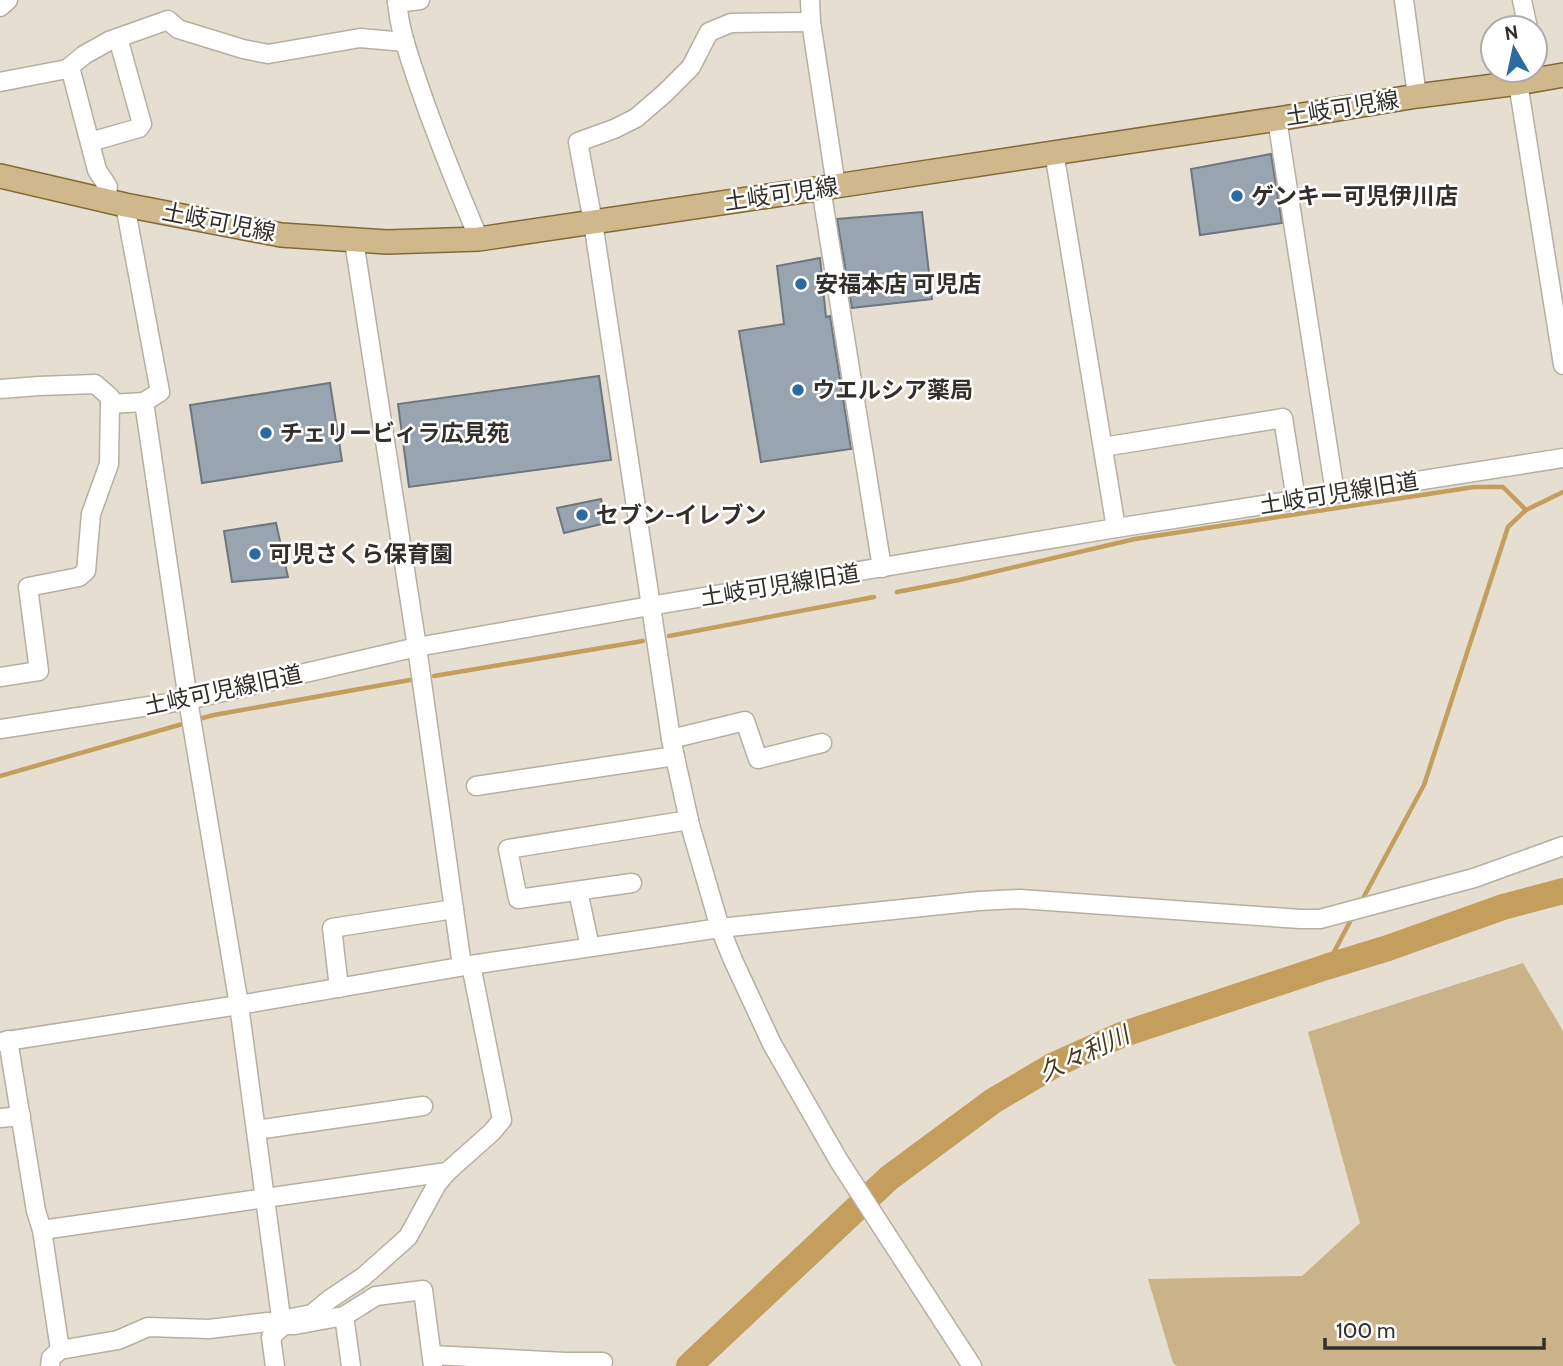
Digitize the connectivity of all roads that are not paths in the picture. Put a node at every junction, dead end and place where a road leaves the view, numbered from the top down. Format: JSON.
{"nodes":[{"id":1,"x":8,"y":0,"type":"edge"},
{"id":2,"x":420,"y":0,"type":"edge"},
{"id":3,"x":810,"y":0,"type":"edge"},
{"id":4,"x":1404,"y":0,"type":"edge"},
{"id":5,"x":397,"y":2,"type":"edge"},
{"id":6,"x":0,"y":7,"type":"edge"},
{"id":7,"x":811,"y":22,"type":"junction"},
{"id":8,"x":118,"y":38,"type":"junction"},
{"id":9,"x":405,"y":42,"type":"junction"},
{"id":10,"x":70,"y":67,"type":"junction"},
{"id":11,"x":0,"y":82,"type":"edge"},
{"id":12,"x":1485,"y":84,"type":"edge"},
{"id":13,"x":1531,"y":84,"type":"edge"},
{"id":14,"x":1417,"y":96,"type":"junction"},
{"id":15,"x":1277,"y":119,"type":"junction"},
{"id":16,"x":90,"y":142,"type":"junction"},
{"id":17,"x":1054,"y":152,"type":"junction"},
{"id":18,"x":0,"y":176,"type":"edge"},
{"id":19,"x":829,"y":187,"type":"junction"},
{"id":20,"x":115,"y":203,"type":"junction"},
{"id":21,"x":593,"y":222,"type":"junction"},
{"id":22,"x":479,"y":239,"type":"junction"},
{"id":23,"x":354,"y":241,"type":"junction"},
{"id":24,"x":1563,"y":365,"type":"edge"},
{"id":25,"x":0,"y":389,"type":"edge"},
{"id":26,"x":144,"y":402,"type":"junction"},
{"id":27,"x":110,"y":404,"type":"junction"},
{"id":28,"x":1102,"y":447,"type":"junction"},
{"id":29,"x":1563,"y":458,"type":"edge"},
{"id":30,"x":1335,"y":494,"type":"junction"},
{"id":31,"x":1296,"y":500,"type":"junction"},
{"id":32,"x":1116,"y":528,"type":"junction"},
{"id":33,"x":882,"y":568,"type":"junction"},
{"id":34,"x":650,"y":606,"type":"junction"},
{"id":35,"x":417,"y":647,"type":"junction"},
{"id":36,"x":0,"y":677,"type":"edge"},
{"id":37,"x":189,"y":706,"type":"junction"},
{"id":38,"x":0,"y":729,"type":"edge"},
{"id":39,"x":822,"y":743,"type":"dead end"},
{"id":40,"x":673,"y":747,"type":"junction"},
{"id":41,"x":476,"y":786,"type":"dead end"},
{"id":42,"x":689,"y":820,"type":"junction"},
{"id":43,"x":1563,"y":846,"type":"edge"},
{"id":44,"x":632,"y":883,"type":"dead end"},
{"id":45,"x":578,"y":891,"type":"junction"},
{"id":46,"x":454,"y":909,"type":"junction"},
{"id":47,"x":720,"y":928,"type":"junction"},
{"id":48,"x":590,"y":947,"type":"junction"},
{"id":49,"x":467,"y":966,"type":"junction"},
{"id":50,"x":339,"y":988,"type":"junction"},
{"id":51,"x":239,"y":1005,"type":"junction"},
{"id":52,"x":4,"y":1041,"type":"edge"},
{"id":53,"x":423,"y":1106,"type":"dead end"},
{"id":54,"x":21,"y":1116,"type":"junction"},
{"id":55,"x":0,"y":1118,"type":"edge"},
{"id":56,"x":256,"y":1130,"type":"junction"},
{"id":57,"x":447,"y":1172,"type":"junction"},
{"id":58,"x":265,"y":1198,"type":"junction"},
{"id":59,"x":42,"y":1230,"type":"junction"},
{"id":60,"x":344,"y":1316,"type":"junction"},
{"id":61,"x":282,"y":1325,"type":"junction"},
{"id":62,"x":60,"y":1350,"type":"junction"},
{"id":63,"x":433,"y":1361,"type":"edge"},
{"id":64,"x":603,"y":1362,"type":"dead end"},
{"id":65,"x":565,"y":1364,"type":"edge"},
{"id":66,"x":50,"y":1366,"type":"edge"},
{"id":67,"x":275,"y":1366,"type":"edge"},
{"id":68,"x":351,"y":1366,"type":"edge"},
{"id":69,"x":972,"y":1366,"type":"edge"}],
"edges":[{"from":1,"to":6,"type":"street"},
{"from":2,"to":5,"type":"street"},
{"from":3,"to":7,"type":"street"},
{"from":4,"to":14,"type":"street"},
{"from":5,"to":9,"type":"street"},
{"from":7,"to":19,"type":"street"},
{"from":7,"to":21,"type":"street"},
{"from":8,"to":9,"type":"street"},
{"from":8,"to":10,"type":"street"},
{"from":8,"to":16,"type":"street"},
{"from":9,"to":22,"type":"street"},
{"from":10,"to":11,"type":"street"},
{"from":10,"to":16,"type":"street"},
{"from":12,"to":14,"type":"main road","name":"土岐可児線"},
{"from":13,"to":24,"type":"street"},
{"from":14,"to":15,"type":"main road","name":"土岐可児線"},
{"from":15,"to":17,"type":"main road","name":"土岐可児線"},
{"from":15,"to":30,"type":"street"},
{"from":16,"to":20,"type":"street"},
{"from":17,"to":19,"type":"main road","name":"土岐可児線"},
{"from":17,"to":28,"type":"street"},
{"from":18,"to":20,"type":"main road","name":"土岐可児線"},
{"from":19,"to":21,"type":"main road","name":"土岐可児線"},
{"from":19,"to":33,"type":"street"},
{"from":20,"to":23,"type":"main road","name":"土岐可児線"},
{"from":20,"to":26,"type":"street"},
{"from":21,"to":22,"type":"main road","name":"土岐可児線"},
{"from":21,"to":34,"type":"street"},
{"from":22,"to":23,"type":"main road","name":"土岐可児線"},
{"from":23,"to":35,"type":"street"},
{"from":25,"to":27,"type":"street"},
{"from":26,"to":27,"type":"street"},
{"from":26,"to":37,"type":"street"},
{"from":27,"to":36,"type":"street"},
{"from":28,"to":31,"type":"street"},
{"from":28,"to":32,"type":"street"},
{"from":29,"to":30,"type":"street","name":"土岐可児線旧道"},
{"from":30,"to":31,"type":"street","name":"土岐可児線旧道"},
{"from":31,"to":32,"type":"street","name":"土岐可児線旧道"},
{"from":32,"to":33,"type":"street","name":"土岐可児線旧道"},
{"from":33,"to":34,"type":"street","name":"土岐可児線旧道"},
{"from":34,"to":35,"type":"street","name":"土岐可児線旧道"},
{"from":34,"to":40,"type":"street"},
{"from":35,"to":37,"type":"street","name":"土岐可児線旧道"},
{"from":35,"to":46,"type":"street"},
{"from":37,"to":38,"type":"street","name":"土岐可児線旧道"},
{"from":37,"to":51,"type":"street"},
{"from":39,"to":40,"type":"street"},
{"from":40,"to":41,"type":"street"},
{"from":40,"to":42,"type":"street"},
{"from":42,"to":45,"type":"street"},
{"from":42,"to":47,"type":"street"},
{"from":43,"to":47,"type":"street"},
{"from":44,"to":45,"type":"street"},
{"from":45,"to":48,"type":"street"},
{"from":46,"to":49,"type":"street"},
{"from":46,"to":50,"type":"street"},
{"from":47,"to":48,"type":"street"},
{"from":47,"to":69,"type":"street"},
{"from":48,"to":49,"type":"street"},
{"from":49,"to":50,"type":"street"},
{"from":49,"to":57,"type":"street"},
{"from":50,"to":51,"type":"street"},
{"from":51,"to":52,"type":"street"},
{"from":51,"to":56,"type":"street"},
{"from":52,"to":54,"type":"street"},
{"from":53,"to":56,"type":"street"},
{"from":54,"to":55,"type":"street"},
{"from":54,"to":59,"type":"street"},
{"from":56,"to":58,"type":"street"},
{"from":57,"to":58,"type":"street"},
{"from":57,"to":61,"type":"street"},
{"from":58,"to":59,"type":"street"},
{"from":58,"to":61,"type":"street"},
{"from":59,"to":62,"type":"street"},
{"from":60,"to":61,"type":"street"},
{"from":60,"to":63,"type":"street"},
{"from":60,"to":68,"type":"street"},
{"from":61,"to":62,"type":"street"},
{"from":61,"to":67,"type":"street"},
{"from":62,"to":66,"type":"street"},
{"from":63,"to":65,"type":"street"},
{"from":64,"to":65,"type":"street"}]}
